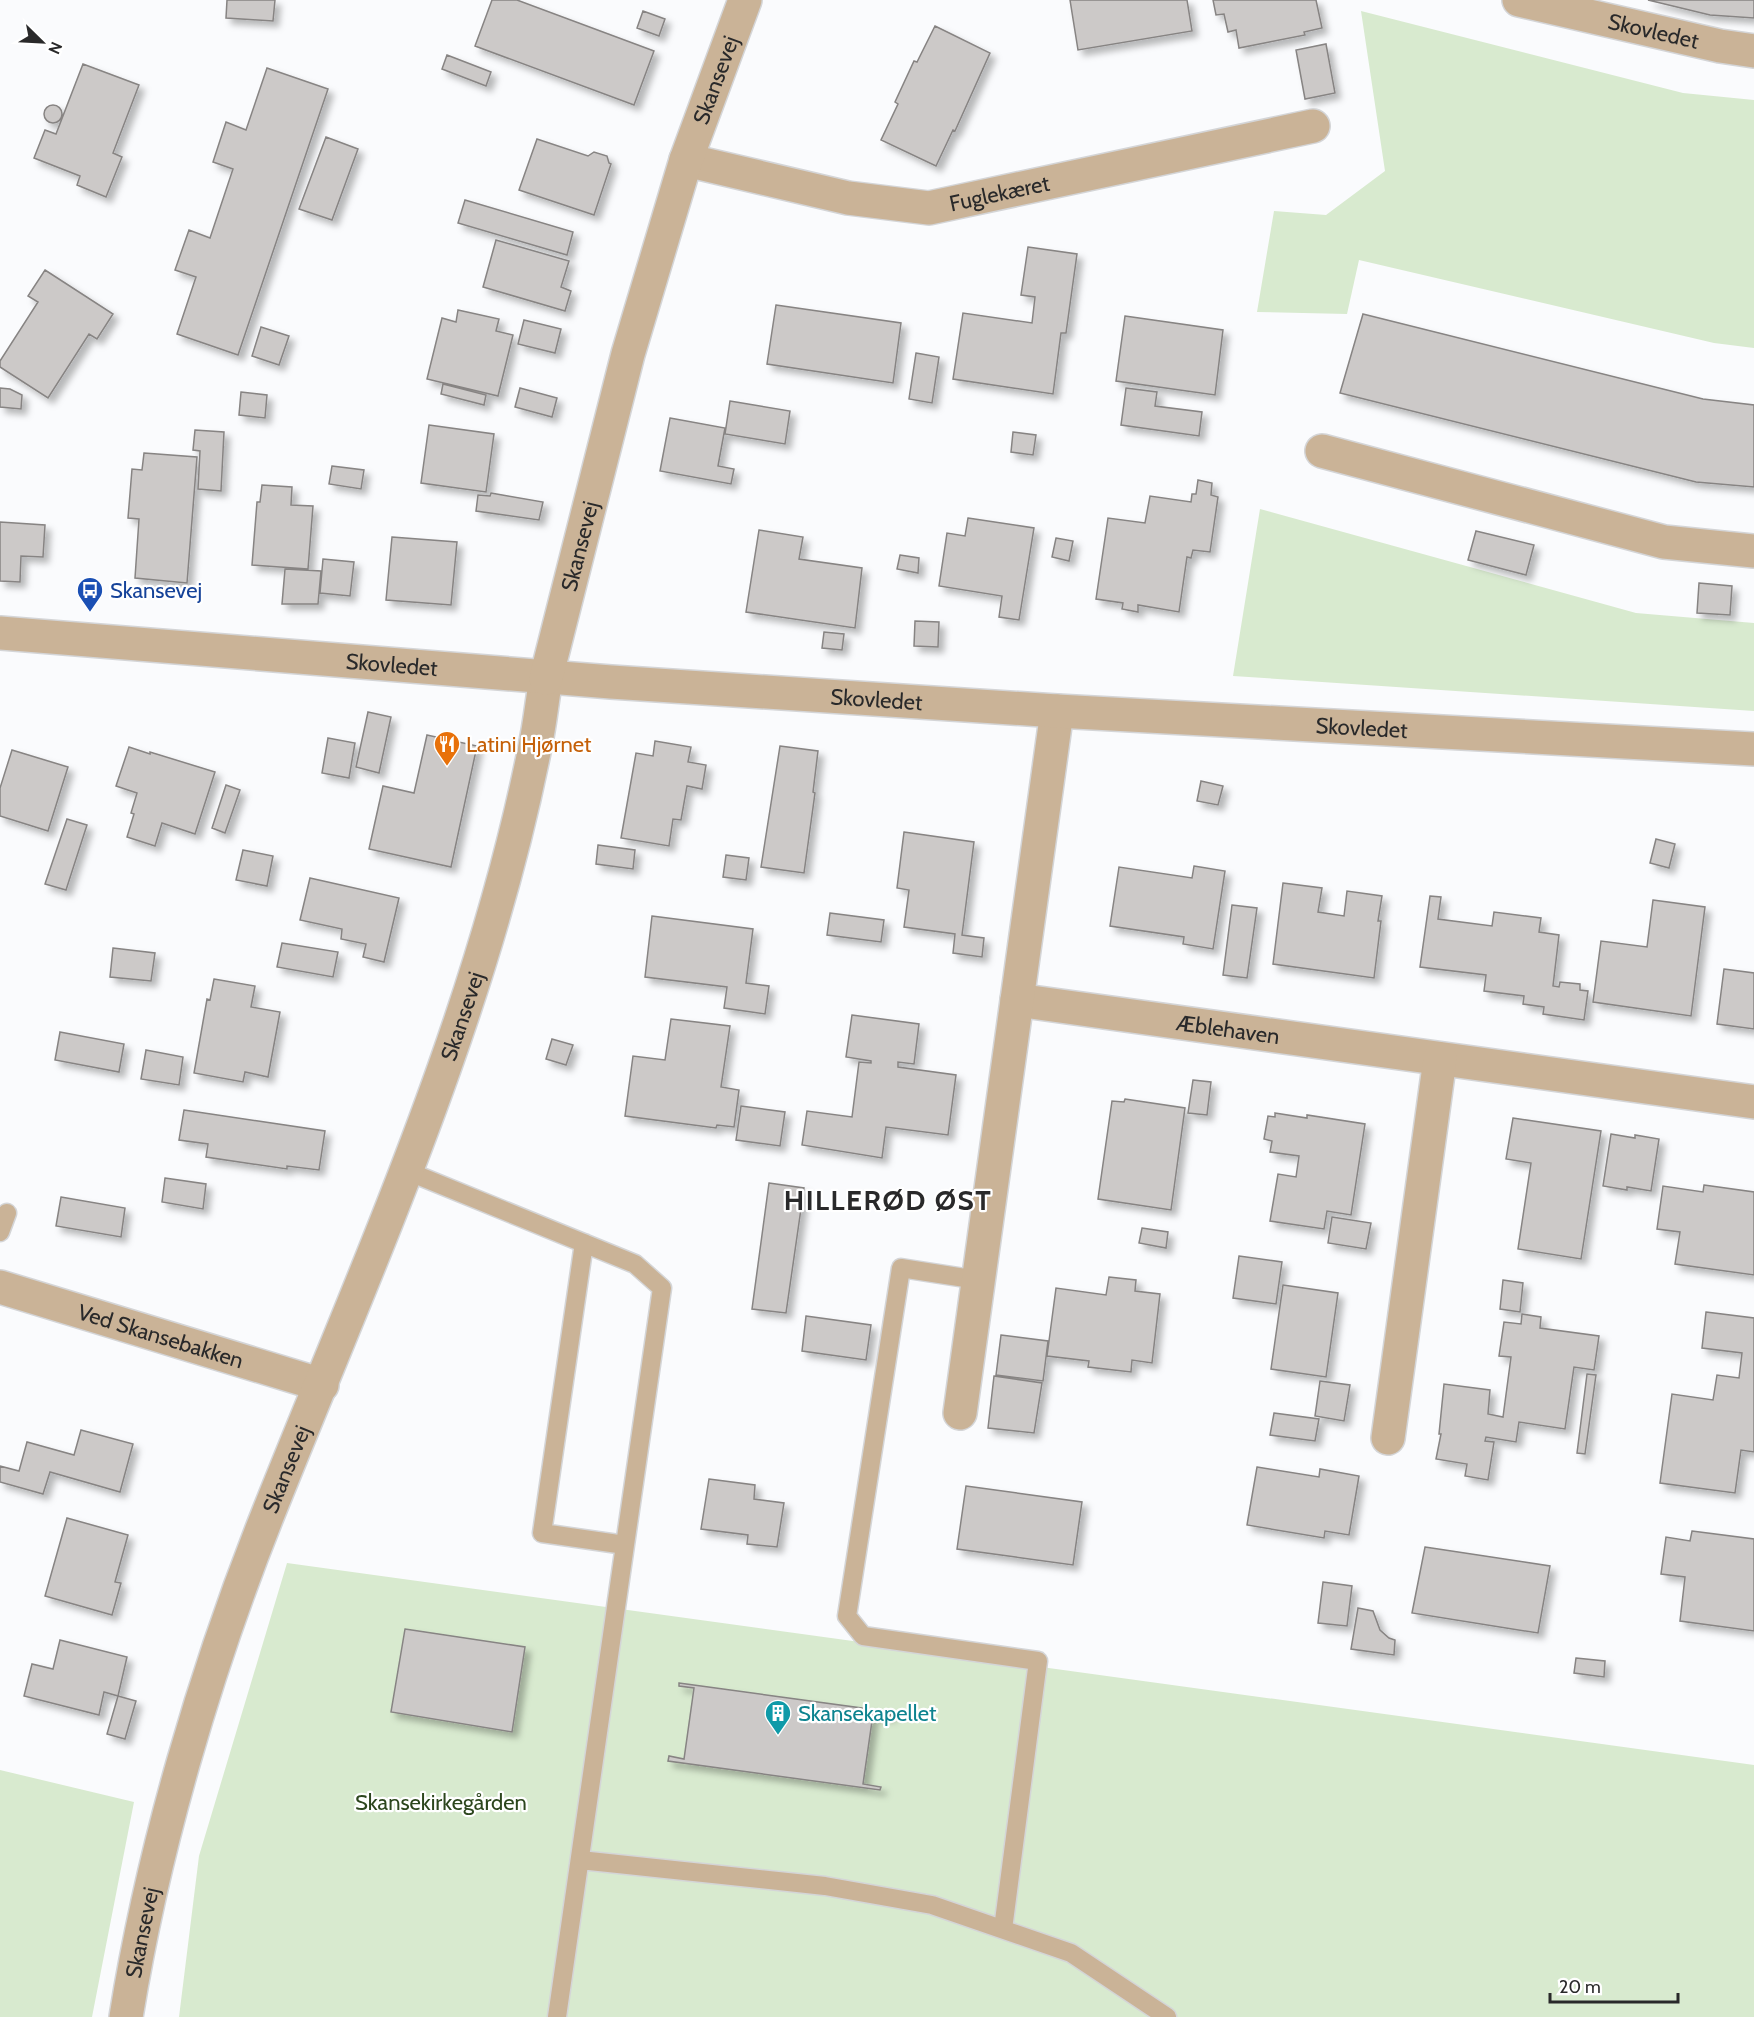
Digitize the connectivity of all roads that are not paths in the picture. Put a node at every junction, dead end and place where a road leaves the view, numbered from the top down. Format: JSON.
{"nodes":[{"id":1,"x":745,"y":0,"type":"edge"},
{"id":2,"x":1519,"y":0,"type":"edge"},
{"id":3,"x":1754,"y":51,"type":"edge"},
{"id":4,"x":1313,"y":126,"type":"dead end"},
{"id":5,"x":686,"y":160,"type":"junction"},
{"id":6,"x":1322,"y":451,"type":"dead end"},
{"id":7,"x":1754,"y":551,"type":"edge"},
{"id":8,"x":0,"y":633,"type":"edge"},
{"id":9,"x":546,"y":678,"type":"junction"},
{"id":10,"x":1057,"y":711,"type":"junction"},
{"id":11,"x":1754,"y":749,"type":"edge"},
{"id":12,"x":1017,"y":1000,"type":"junction"},
{"id":13,"x":1440,"y":1059,"type":"junction"},
{"id":14,"x":1754,"y":1102,"type":"edge"},
{"id":15,"x":407,"y":1171,"type":"junction"},
{"id":16,"x":7,"y":1213,"type":"dead end"},
{"id":17,"x":0,"y":1232,"type":"edge"},
{"id":18,"x":584,"y":1243,"type":"junction"},
{"id":19,"x":978,"y":1280,"type":"junction"},
{"id":20,"x":0,"y":1287,"type":"edge"},
{"id":21,"x":322,"y":1384,"type":"junction"},
{"id":22,"x":960,"y":1413,"type":"dead end"},
{"id":23,"x":1388,"y":1438,"type":"dead end"},
{"id":24,"x":625,"y":1545,"type":"junction"},
{"id":25,"x":580,"y":1860,"type":"junction"},
{"id":26,"x":1004,"y":1929,"type":"junction"},
{"id":27,"x":126,"y":2017,"type":"edge"},
{"id":28,"x":557,"y":2017,"type":"edge"},
{"id":29,"x":1167,"y":2017,"type":"edge"}],
"edges":[{"from":1,"to":5,"type":"street","name":"Skansevej"},
{"from":2,"to":3,"type":"street","name":"Skovledet"},
{"from":4,"to":5,"type":"street","name":"Fuglekæret"},
{"from":5,"to":9,"type":"street","name":"Skansevej"},
{"from":6,"to":7,"type":"street"},
{"from":8,"to":9,"type":"street","name":"Skovledet"},
{"from":9,"to":10,"type":"street","name":"Skovledet"},
{"from":9,"to":15,"type":"street","name":"Skansevej"},
{"from":10,"to":11,"type":"street","name":"Skovledet"},
{"from":10,"to":12,"type":"street"},
{"from":12,"to":13,"type":"street","name":"Æblehaven"},
{"from":12,"to":19,"type":"street"},
{"from":13,"to":14,"type":"street","name":"Æblehaven"},
{"from":13,"to":23,"type":"street"},
{"from":15,"to":18,"type":"lane"},
{"from":15,"to":21,"type":"street","name":"Skansevej"},
{"from":16,"to":17,"type":"lane"},
{"from":18,"to":24,"type":"lane"},
{"from":18,"to":24,"type":"lane"},
{"from":19,"to":22,"type":"street"},
{"from":19,"to":26,"type":"lane"},
{"from":20,"to":21,"type":"street","name":"Ved Skansebakken"},
{"from":21,"to":27,"type":"street","name":"Skansevej"},
{"from":24,"to":25,"type":"lane"},
{"from":25,"to":26,"type":"lane"},
{"from":25,"to":28,"type":"lane"},
{"from":26,"to":29,"type":"lane"}]}
